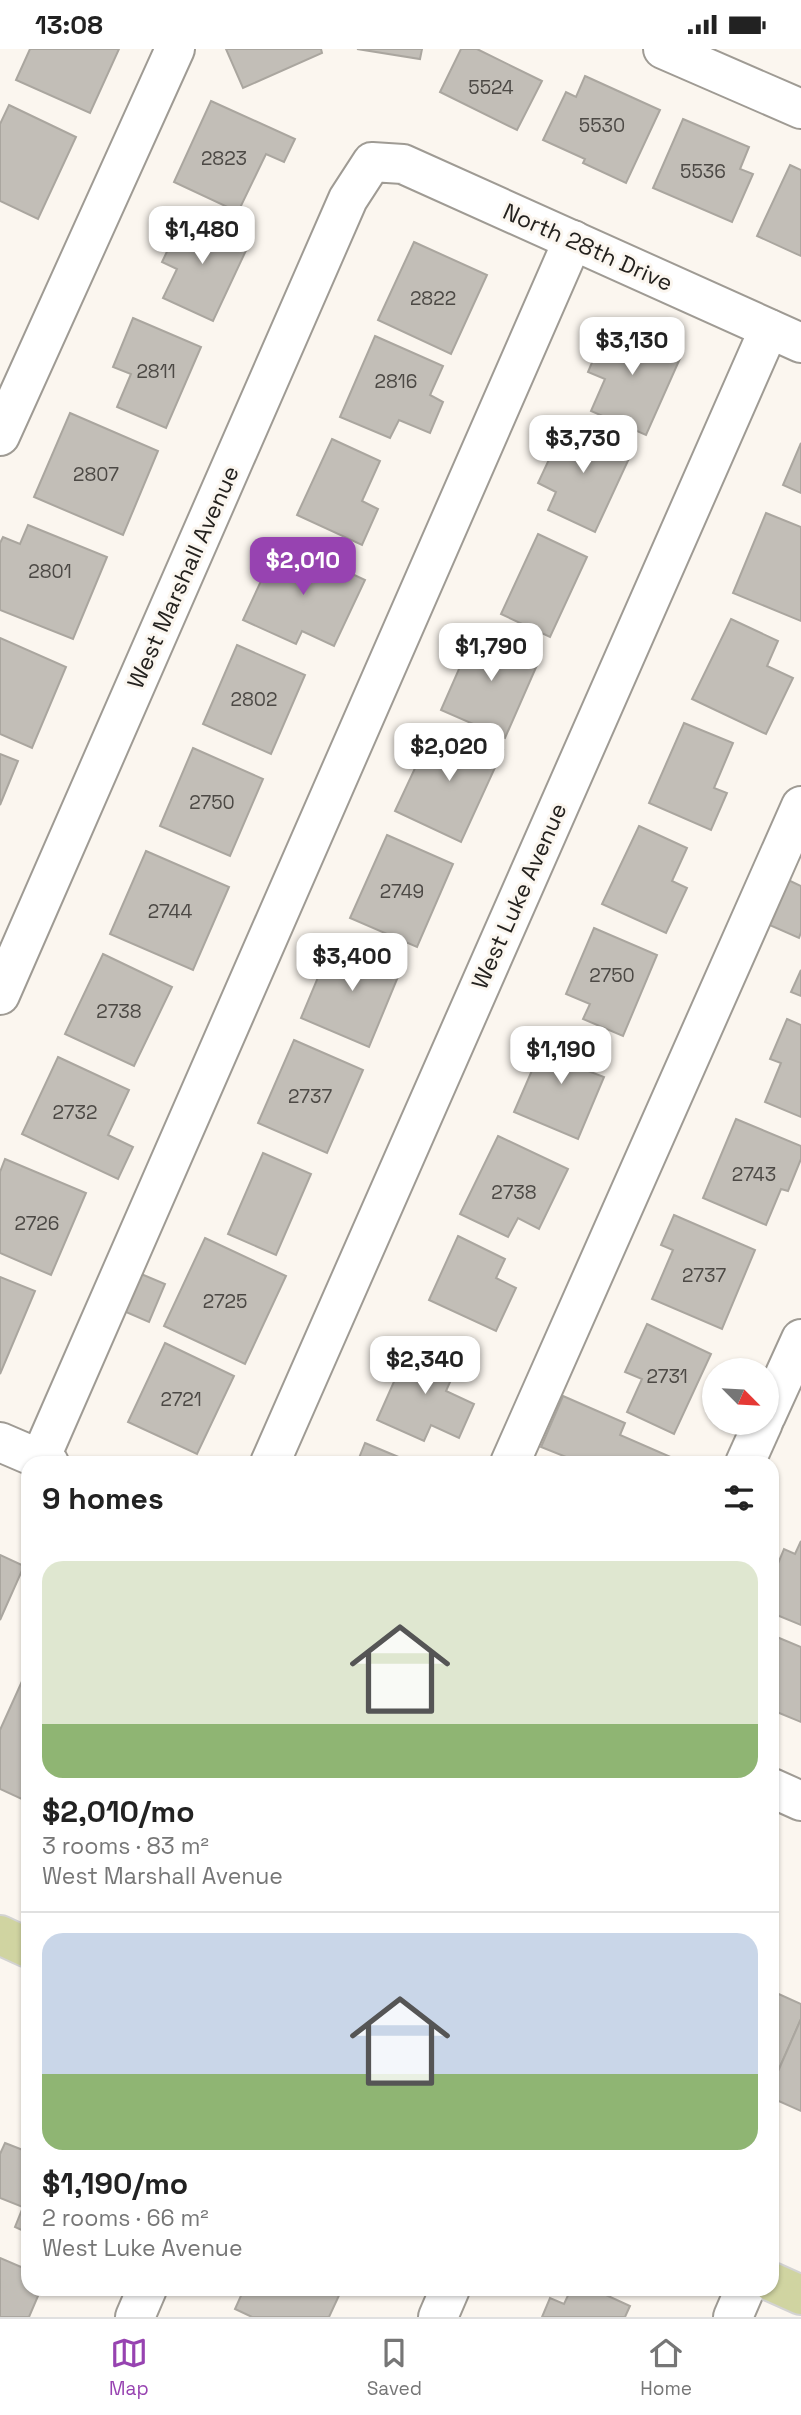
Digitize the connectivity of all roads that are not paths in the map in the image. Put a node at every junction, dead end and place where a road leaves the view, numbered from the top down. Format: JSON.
{"nodes":[{"id":1,"x":175,"y":49,"type":"edge"},
{"id":2,"x":663,"y":49,"type":"edge"},
{"id":3,"x":801,"y":109,"type":"edge"},
{"id":4,"x":372,"y":162,"type":"joint"},
{"id":5,"x":573,"y":240,"type":"junction"},
{"id":6,"x":785,"y":336,"type":"edge"},
{"id":7,"x":0,"y":436,"type":"edge"},
{"id":8,"x":801,"y":806,"type":"edge"},
{"id":9,"x":0,"y":995,"type":"edge"},
{"id":10,"x":801,"y":1339,"type":"edge"},
{"id":11,"x":779,"y":1387,"type":"edge"},
{"id":12,"x":758,"y":1435,"type":"edge"},
{"id":13,"x":0,"y":1441,"type":"edge"},
{"id":14,"x":33,"y":1456,"type":"edge"},
{"id":15,"x":46,"y":1456,"type":"edge"},
{"id":16,"x":273,"y":1456,"type":"edge"},
{"id":17,"x":513,"y":1456,"type":"edge"},
{"id":18,"x":748,"y":1456,"type":"edge"},
{"id":19,"x":779,"y":1791,"type":"edge"},
{"id":20,"x":801,"y":1801,"type":"edge"},
{"id":21,"x":779,"y":2285,"type":"edge"},
{"id":22,"x":801,"y":2295,"type":"edge"},
{"id":23,"x":144,"y":2296,"type":"edge"},
{"id":24,"x":447,"y":2296,"type":"edge"},
{"id":25,"x":742,"y":2296,"type":"edge"},
{"id":26,"x":135,"y":2317,"type":"edge"},
{"id":27,"x":438,"y":2317,"type":"edge"},
{"id":28,"x":733,"y":2317,"type":"edge"}],
"edges":[{"from":1,"to":7,"type":"street"},
{"from":2,"to":3,"type":"street"},
{"from":4,"to":5,"type":"street","name":"North 28th Drive"},
{"from":4,"to":9,"type":"street","name":"West Marshall Avenue"},
{"from":5,"to":6,"type":"street","name":"North 28th Drive"},
{"from":5,"to":15,"type":"street"},
{"from":6,"to":16,"type":"street","name":"West Luke Avenue"},
{"from":8,"to":17,"type":"street"},
{"from":10,"to":11,"type":"street"},
{"from":12,"to":18,"type":"street"},
{"from":13,"to":14,"type":"street"},
{"from":19,"to":20,"type":"street"},
{"from":21,"to":22,"type":"main road"},
{"from":23,"to":26,"type":"street"},
{"from":24,"to":27,"type":"street"},
{"from":25,"to":28,"type":"street"}]}
